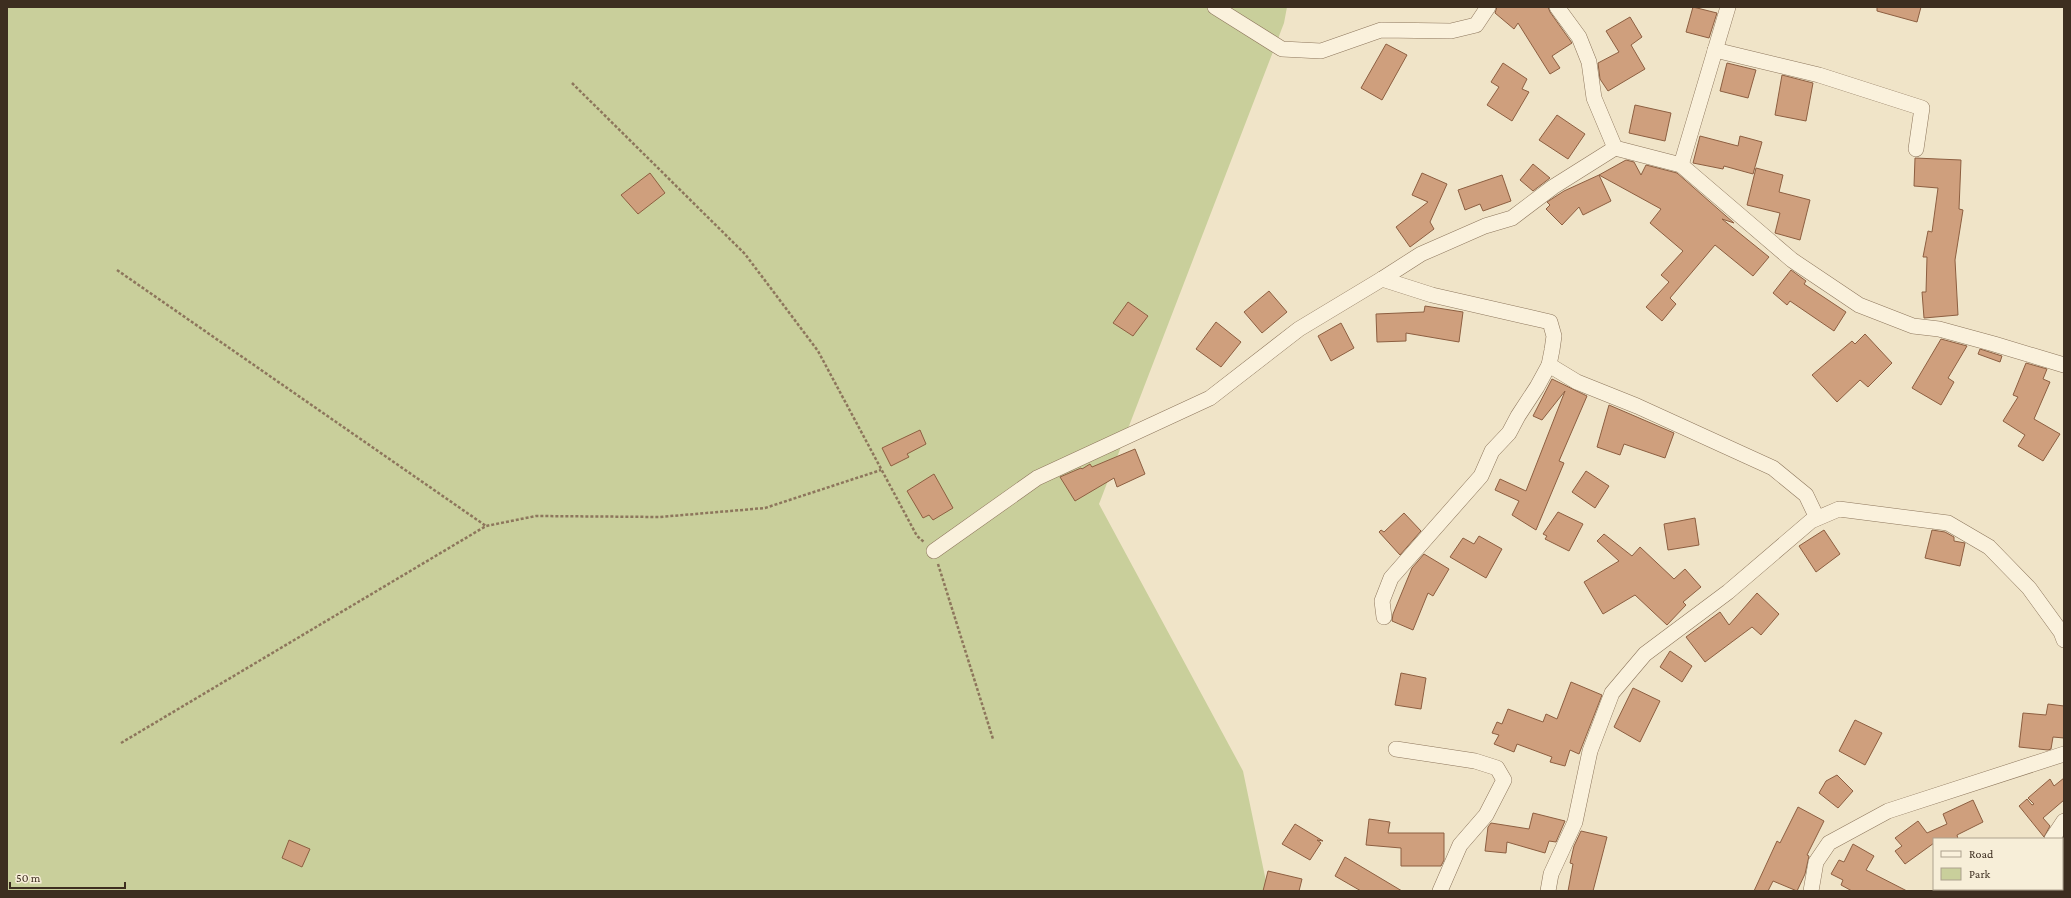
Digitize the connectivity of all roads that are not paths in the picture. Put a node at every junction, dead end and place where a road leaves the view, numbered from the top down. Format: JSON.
{"nodes":[{"id":1,"x":1215,"y":7,"type":"edge"},
{"id":2,"x":1488,"y":7,"type":"edge"},
{"id":3,"x":1557,"y":7,"type":"edge"},
{"id":4,"x":1728,"y":7,"type":"edge"},
{"id":5,"x":1715,"y":50,"type":"junction"},
{"id":6,"x":1615,"y":148,"type":"junction"},
{"id":7,"x":1916,"y":149,"type":"dead end"},
{"id":8,"x":1681,"y":165,"type":"junction"},
{"id":9,"x":1382,"y":279,"type":"junction"},
{"id":10,"x":1549,"y":365,"type":"junction"},
{"id":11,"x":2064,"y":365,"type":"edge"},
{"id":12,"x":1817,"y":518,"type":"junction"},
{"id":13,"x":934,"y":551,"type":"road end"},
{"id":14,"x":1384,"y":617,"type":"dead end"},
{"id":15,"x":2064,"y":640,"type":"edge"},
{"id":16,"x":1396,"y":750,"type":"dead end"},
{"id":17,"x":2064,"y":754,"type":"edge"},
{"id":18,"x":2064,"y":820,"type":"edge"},
{"id":19,"x":2053,"y":838,"type":"edge"},
{"id":20,"x":1440,"y":891,"type":"edge"},
{"id":21,"x":1548,"y":891,"type":"edge"},
{"id":22,"x":1811,"y":891,"type":"edge"}],
"edges":[{"from":1,"to":2,"type":"street"},
{"from":3,"to":6,"type":"street"},
{"from":4,"to":5,"type":"street"},
{"from":5,"to":7,"type":"street"},
{"from":5,"to":8,"type":"street"},
{"from":6,"to":8,"type":"street"},
{"from":6,"to":9,"type":"street"},
{"from":8,"to":11,"type":"street"},
{"from":9,"to":10,"type":"street"},
{"from":9,"to":13,"type":"street"},
{"from":10,"to":12,"type":"street"},
{"from":10,"to":14,"type":"street"},
{"from":12,"to":15,"type":"street"},
{"from":12,"to":21,"type":"street"},
{"from":16,"to":20,"type":"street"},
{"from":17,"to":22,"type":"street"},
{"from":18,"to":19,"type":"street"}]}
